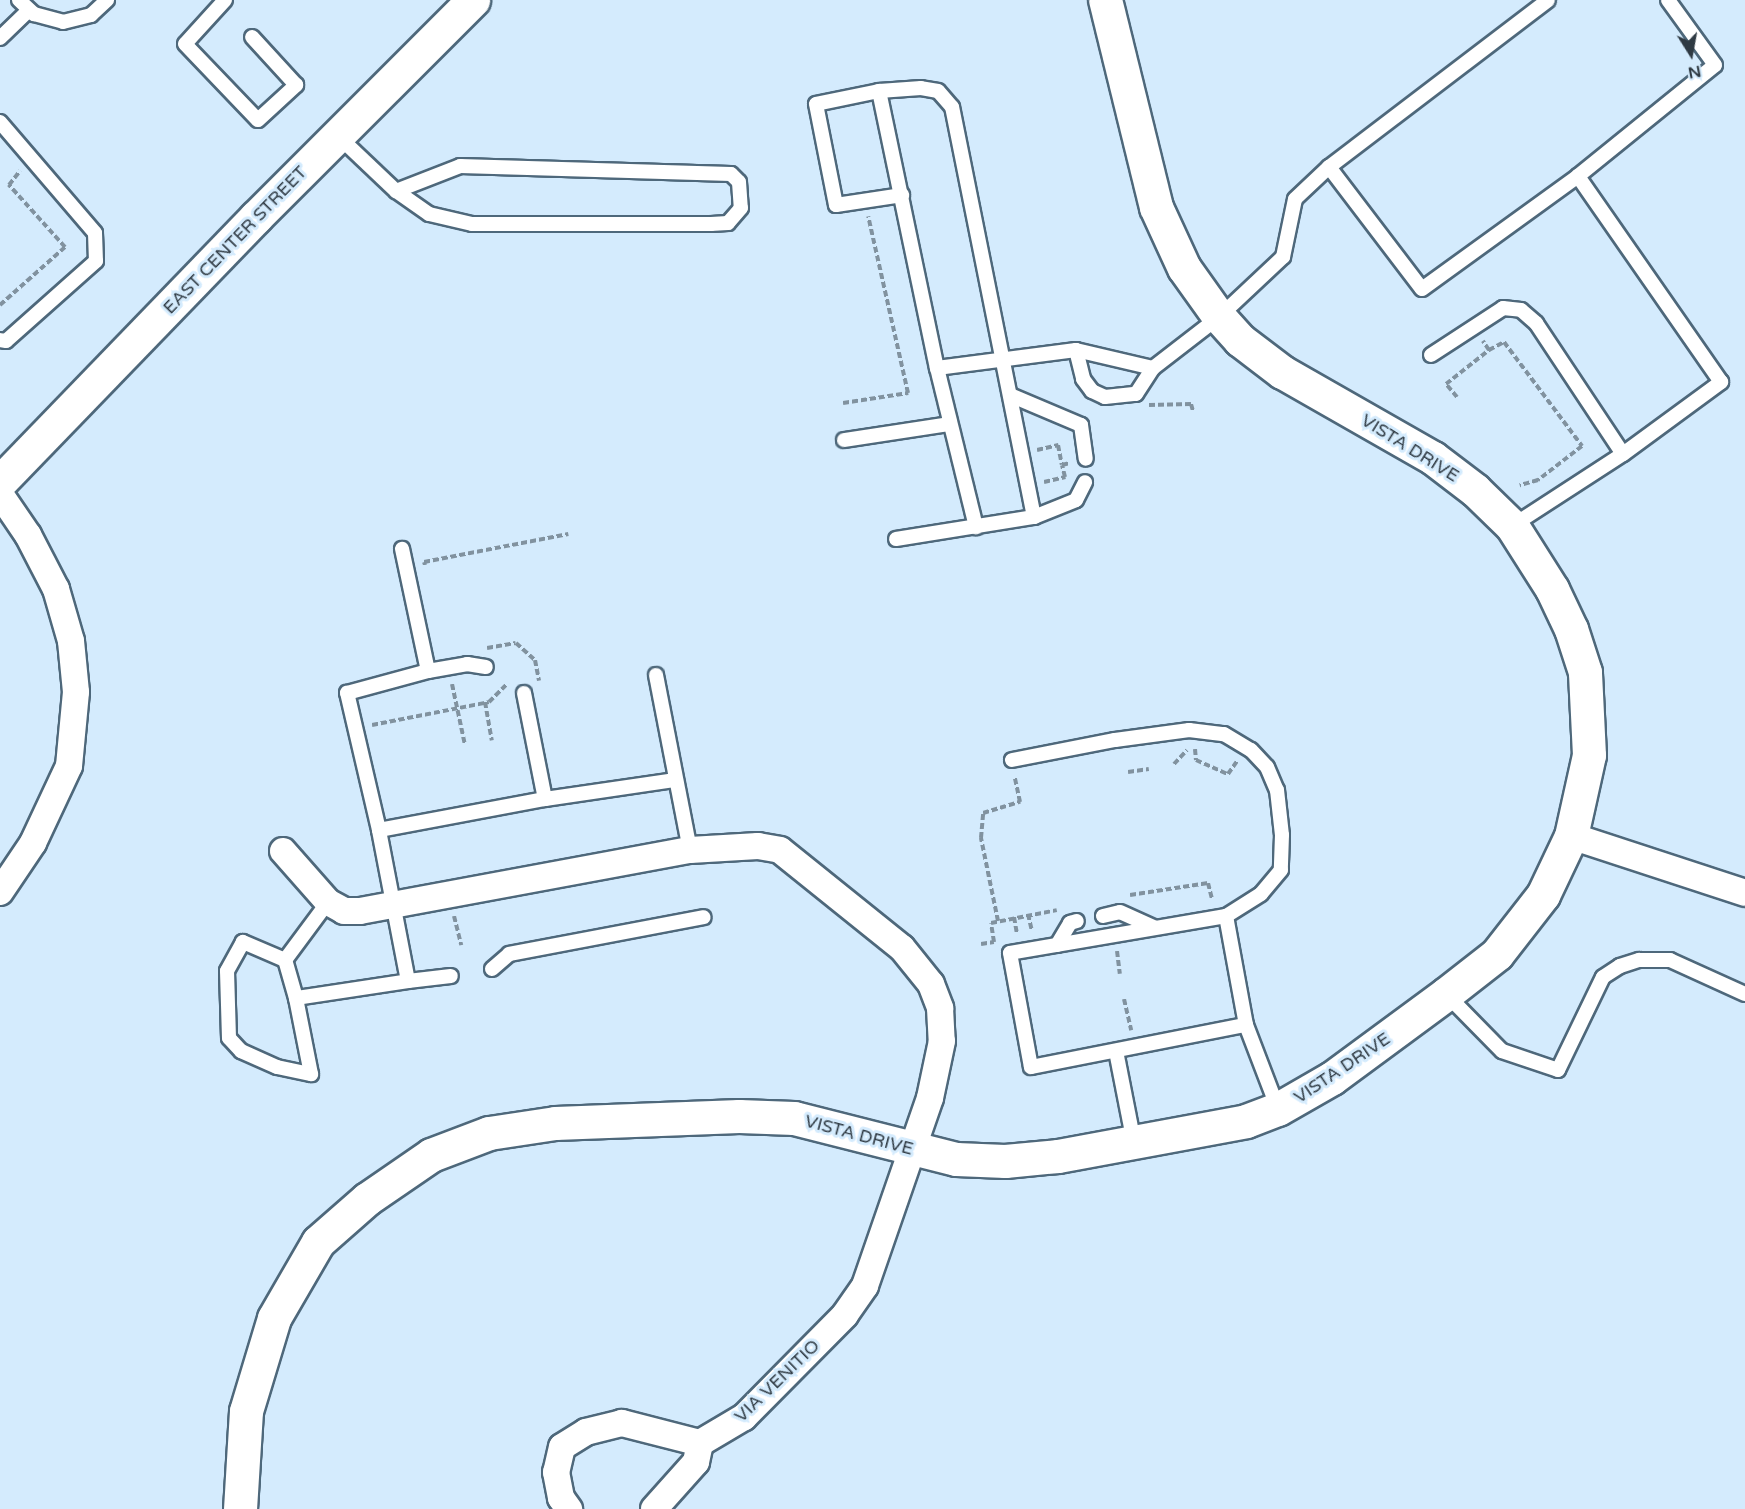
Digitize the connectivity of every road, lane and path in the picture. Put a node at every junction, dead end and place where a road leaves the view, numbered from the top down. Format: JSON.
{"nodes":[{"id":1,"x":107,"y":0,"type":"edge"},
{"id":2,"x":225,"y":0,"type":"edge"},
{"id":3,"x":473,"y":0,"type":"edge"},
{"id":4,"x":1105,"y":0,"type":"edge"},
{"id":5,"x":1548,"y":0,"type":"edge"},
{"id":6,"x":1668,"y":0,"type":"edge"},
{"id":7,"x":24,"y":5,"type":"edge"},
{"id":8,"x":252,"y":37,"type":"dead end"},
{"id":9,"x":0,"y":38,"type":"edge"},
{"id":10,"x":879,"y":91,"type":"junction"},
{"id":11,"x":0,"y":122,"type":"edge"},
{"id":12,"x":338,"y":136,"type":"junction"},
{"id":13,"x":13,"y":163,"type":"dead end"},
{"id":14,"x":1329,"y":167,"type":"junction"},
{"id":15,"x":1578,"y":176,"type":"junction"},
{"id":16,"x":396,"y":191,"type":"junction"},
{"id":17,"x":902,"y":195,"type":"junction"},
{"id":18,"x":871,"y":233,"type":"dead end"},
{"id":19,"x":0,"y":305,"type":"edge"},
{"id":20,"x":1219,"y":317,"type":"junction"},
{"id":21,"x":0,"y":340,"type":"edge"},
{"id":22,"x":1076,"y":350,"type":"junction"},
{"id":23,"x":1431,"y":356,"type":"dead end"},
{"id":24,"x":1003,"y":359,"type":"junction"},
{"id":25,"x":937,"y":368,"type":"junction"},
{"id":26,"x":1153,"y":368,"type":"junction"},
{"id":27,"x":1010,"y":394,"type":"junction"},
{"id":28,"x":1457,"y":397,"type":"dead end"},
{"id":29,"x":843,"y":403,"type":"dead end"},
{"id":30,"x":1142,"y":404,"type":"dead end"},
{"id":31,"x":1193,"y":411,"type":"dead end"},
{"id":32,"x":950,"y":424,"type":"junction"},
{"id":33,"x":844,"y":440,"type":"dead end"},
{"id":34,"x":1054,"y":446,"type":"dead end"},
{"id":35,"x":1623,"y":454,"type":"junction"},
{"id":36,"x":1086,"y":459,"type":"dead end"},
{"id":37,"x":1062,"y":465,"type":"dead end"},
{"id":38,"x":0,"y":482,"type":"edge"},
{"id":39,"x":1085,"y":482,"type":"dead end"},
{"id":40,"x":1520,"y":485,"type":"dead end"},
{"id":41,"x":0,"y":494,"type":"edge"},
{"id":42,"x":1034,"y":517,"type":"junction"},
{"id":43,"x":1512,"y":526,"type":"junction"},
{"id":44,"x":976,"y":527,"type":"junction"},
{"id":45,"x":568,"y":534,"type":"dead end"},
{"id":46,"x":896,"y":539,"type":"dead end"},
{"id":47,"x":402,"y":549,"type":"dead end"},
{"id":48,"x":426,"y":574,"type":"dead end"},
{"id":49,"x":484,"y":648,"type":"dead end"},
{"id":50,"x":486,"y":667,"type":"dead end"},
{"id":51,"x":428,"y":671,"type":"junction"},
{"id":52,"x":656,"y":675,"type":"dead end"},
{"id":53,"x":508,"y":682,"type":"dead end"},
{"id":54,"x":539,"y":683,"type":"dead end"},
{"id":55,"x":524,"y":693,"type":"dead end"},
{"id":56,"x":456,"y":702,"type":"dead end"},
{"id":57,"x":484,"y":702,"type":"junction"},
{"id":58,"x":457,"y":708,"type":"junction"},
{"id":59,"x":370,"y":726,"type":"dead end"},
{"id":60,"x":492,"y":740,"type":"dead end"},
{"id":61,"x":465,"y":745,"type":"dead end"},
{"id":62,"x":1174,"y":764,"type":"dead end"},
{"id":63,"x":1244,"y":765,"type":"dead end"},
{"id":64,"x":1013,"y":767,"type":"joint"},
{"id":65,"x":1149,"y":769,"type":"dead end"},
{"id":66,"x":1128,"y":772,"type":"dead end"},
{"id":67,"x":676,"y":780,"type":"junction"},
{"id":68,"x":544,"y":799,"type":"junction"},
{"id":69,"x":379,"y":830,"type":"junction"},
{"id":70,"x":1571,"y":836,"type":"junction"},
{"id":71,"x":690,"y":850,"type":"junction"},
{"id":72,"x":283,"y":851,"type":"dead end"},
{"id":73,"x":0,"y":892,"type":"edge"},
{"id":74,"x":1745,"y":893,"type":"edge"},
{"id":75,"x":1128,"y":896,"type":"dead end"},
{"id":76,"x":1220,"y":897,"type":"dead end"},
{"id":77,"x":328,"y":902,"type":"junction"},
{"id":78,"x":396,"y":907,"type":"junction"},
{"id":79,"x":453,"y":915,"type":"dead end"},
{"id":80,"x":1103,"y":916,"type":"dead end"},
{"id":81,"x":1226,"y":916,"type":"junction"},
{"id":82,"x":704,"y":917,"type":"dead end"},
{"id":83,"x":1053,"y":917,"type":"dead end"},
{"id":84,"x":998,"y":921,"type":"junction"},
{"id":85,"x":1077,"y":921,"type":"dead end"},
{"id":86,"x":1154,"y":927,"type":"junction"},
{"id":87,"x":981,"y":944,"type":"dead end"},
{"id":88,"x":461,"y":945,"type":"dead end"},
{"id":89,"x":1057,"y":945,"type":"junction"},
{"id":90,"x":1117,"y":947,"type":"dead end"},
{"id":91,"x":285,"y":960,"type":"junction"},
{"id":92,"x":492,"y":969,"type":"dead end"},
{"id":93,"x":1120,"y":974,"type":"dead end"},
{"id":94,"x":451,"y":976,"type":"dead end"},
{"id":95,"x":408,"y":981,"type":"junction"},
{"id":96,"x":1446,"y":994,"type":"junction"},
{"id":97,"x":1745,"y":994,"type":"edge"},
{"id":98,"x":296,"y":998,"type":"junction"},
{"id":99,"x":1124,"y":999,"type":"dead end"},
{"id":100,"x":1246,"y":1025,"type":"junction"},
{"id":101,"x":1132,"y":1035,"type":"dead end"},
{"id":102,"x":1116,"y":1051,"type":"junction"},
{"id":103,"x":1278,"y":1109,"type":"junction"},
{"id":104,"x":1134,"y":1143,"type":"junction"},
{"id":105,"x":911,"y":1149,"type":"junction"},
{"id":106,"x":700,"y":1443,"type":"junction"},
{"id":107,"x":240,"y":1509,"type":"edge"},
{"id":108,"x":569,"y":1509,"type":"edge"},
{"id":109,"x":654,"y":1509,"type":"edge"}],
"edges":[{"from":1,"to":7,"type":"lane"},
{"from":2,"to":8,"type":"lane"},
{"from":3,"to":12,"type":"street","name":"EAST CENTER STREET"},
{"from":4,"to":20,"type":"street","name":"VISTA DRIVE"},
{"from":5,"to":14,"type":"lane"},
{"from":6,"to":15,"type":"lane"},
{"from":7,"to":9,"type":"lane"},
{"from":10,"to":17,"type":"lane"},
{"from":10,"to":17,"type":"lane"},
{"from":10,"to":24,"type":"lane"},
{"from":11,"to":21,"type":"lane"},
{"from":12,"to":16,"type":"lane"},
{"from":12,"to":38,"type":"street","name":"EAST CENTER STREET"},
{"from":13,"to":19,"type":"path"},
{"from":14,"to":15,"type":"lane"},
{"from":14,"to":20,"type":"lane"},
{"from":15,"to":35,"type":"lane"},
{"from":16,"to":16,"type":"lane"},
{"from":17,"to":25,"type":"lane"},
{"from":18,"to":29,"type":"path"},
{"from":20,"to":26,"type":"lane"},
{"from":20,"to":43,"type":"street","name":"VISTA DRIVE"},
{"from":22,"to":24,"type":"lane"},
{"from":22,"to":26,"type":"lane"},
{"from":22,"to":26,"type":"lane"},
{"from":23,"to":35,"type":"lane"},
{"from":24,"to":25,"type":"lane"},
{"from":24,"to":27,"type":"lane"},
{"from":25,"to":32,"type":"lane"},
{"from":27,"to":36,"type":"lane"},
{"from":27,"to":42,"type":"lane"},
{"from":28,"to":40,"type":"path"},
{"from":30,"to":31,"type":"path"},
{"from":32,"to":33,"type":"lane"},
{"from":32,"to":44,"type":"lane"},
{"from":34,"to":37,"type":"path"},
{"from":35,"to":43,"type":"lane"},
{"from":39,"to":42,"type":"lane"},
{"from":41,"to":73,"type":"street"},
{"from":42,"to":44,"type":"lane"},
{"from":43,"to":70,"type":"street","name":"VISTA DRIVE"},
{"from":44,"to":46,"type":"lane"},
{"from":45,"to":48,"type":"path"},
{"from":47,"to":51,"type":"lane"},
{"from":49,"to":54,"type":"path"},
{"from":50,"to":51,"type":"lane"},
{"from":51,"to":69,"type":"lane"},
{"from":52,"to":67,"type":"lane"},
{"from":53,"to":57,"type":"path"},
{"from":55,"to":68,"type":"lane"},
{"from":56,"to":58,"type":"path"},
{"from":57,"to":58,"type":"path"},
{"from":57,"to":60,"type":"path"},
{"from":58,"to":59,"type":"path"},
{"from":58,"to":61,"type":"path"},
{"from":62,"to":63,"type":"path"},
{"from":64,"to":81,"type":"lane"},
{"from":64,"to":84,"type":"path"},
{"from":65,"to":66,"type":"path"},
{"from":67,"to":68,"type":"lane"},
{"from":67,"to":71,"type":"lane"},
{"from":68,"to":69,"type":"lane"},
{"from":69,"to":78,"type":"lane"},
{"from":70,"to":74,"type":"street"},
{"from":70,"to":96,"type":"street","name":"VISTA DRIVE"},
{"from":71,"to":78,"type":"street","name":"VIA VENITIO"},
{"from":71,"to":105,"type":"street","name":"VIA VENITIO"},
{"from":72,"to":77,"type":"street"},
{"from":75,"to":76,"type":"path"},
{"from":77,"to":78,"type":"street","name":"VIA VENITIO"},
{"from":77,"to":91,"type":"lane"},
{"from":78,"to":95,"type":"lane"},
{"from":79,"to":88,"type":"path"},
{"from":80,"to":86,"type":"lane"},
{"from":81,"to":86,"type":"lane"},
{"from":81,"to":100,"type":"lane"},
{"from":82,"to":92,"type":"lane"},
{"from":83,"to":84,"type":"path"},
{"from":84,"to":87,"type":"path"},
{"from":85,"to":89,"type":"lane"},
{"from":86,"to":89,"type":"lane"},
{"from":89,"to":102,"type":"lane"},
{"from":90,"to":93,"type":"path"},
{"from":91,"to":98,"type":"lane"},
{"from":91,"to":98,"type":"lane"},
{"from":94,"to":95,"type":"lane"},
{"from":95,"to":98,"type":"lane"},
{"from":96,"to":97,"type":"lane"},
{"from":96,"to":103,"type":"street","name":"VISTA DRIVE"},
{"from":99,"to":101,"type":"path"},
{"from":100,"to":102,"type":"lane"},
{"from":100,"to":103,"type":"lane"},
{"from":102,"to":104,"type":"lane"},
{"from":103,"to":104,"type":"street","name":"VISTA DRIVE"},
{"from":104,"to":105,"type":"street","name":"VISTA DRIVE"},
{"from":105,"to":106,"type":"street","name":"VIA VENITIO"},
{"from":105,"to":107,"type":"street","name":"VISTA DRIVE"},
{"from":106,"to":108,"type":"street"},
{"from":106,"to":109,"type":"street"}]}
